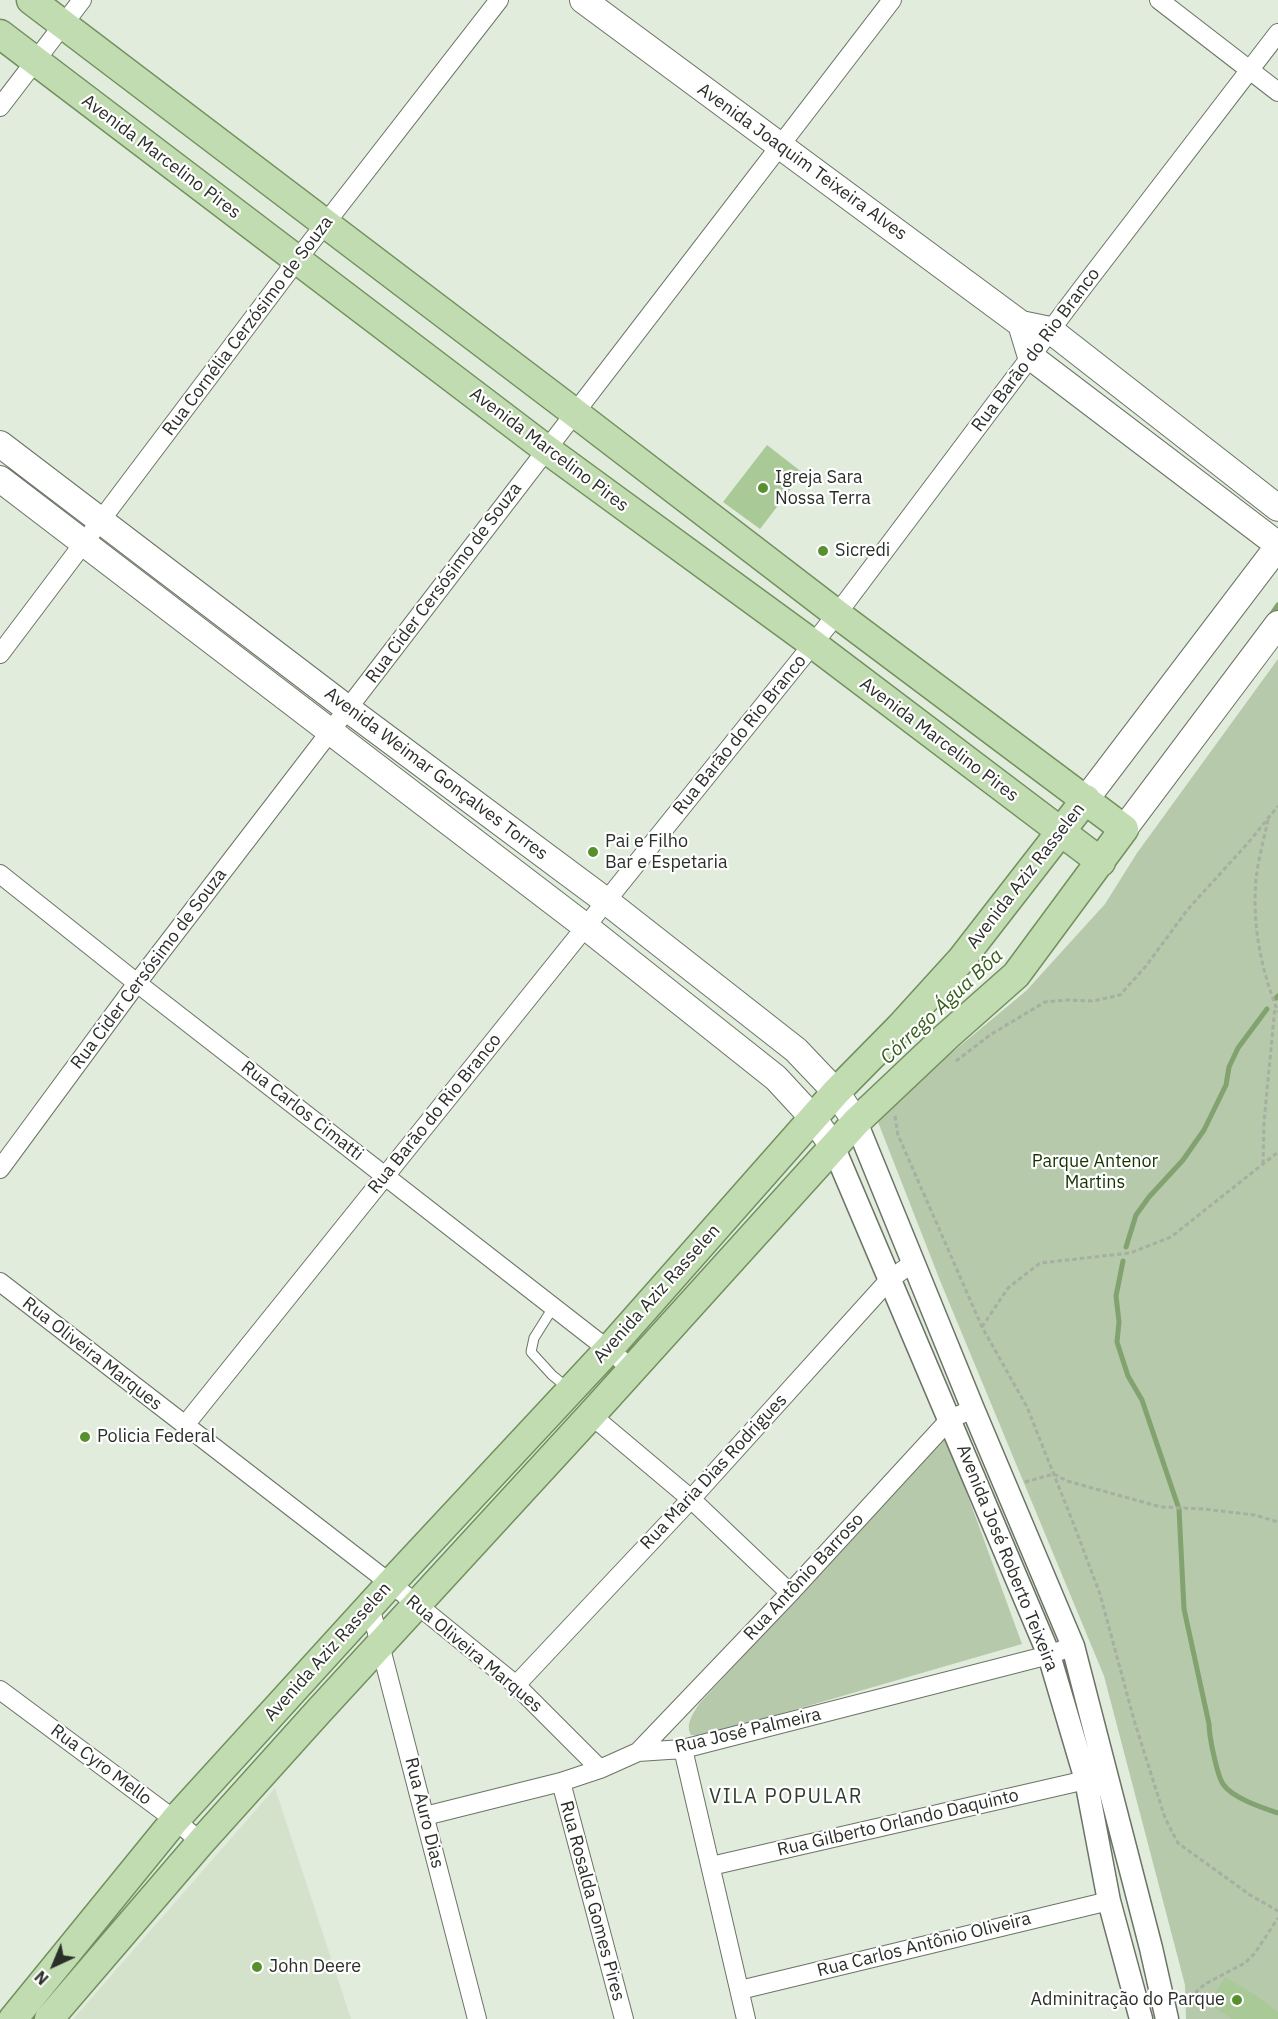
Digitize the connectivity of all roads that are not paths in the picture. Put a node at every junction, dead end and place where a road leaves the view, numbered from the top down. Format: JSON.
{"nodes":[{"id":1,"x":31,"y":0,"type":"edge"},
{"id":2,"x":82,"y":0,"type":"edge"},
{"id":3,"x":499,"y":0,"type":"edge"},
{"id":4,"x":583,"y":0,"type":"edge"},
{"id":5,"x":892,"y":0,"type":"edge"},
{"id":6,"x":1159,"y":0,"type":"edge"},
{"id":7,"x":64,"y":24,"type":"junction"},
{"id":8,"x":1278,"y":33,"type":"edge"},
{"id":9,"x":0,"y":34,"type":"edge"},
{"id":10,"x":35,"y":61,"type":"junction"},
{"id":11,"x":1248,"y":69,"type":"junction"},
{"id":12,"x":1278,"y":92,"type":"edge"},
{"id":13,"x":0,"y":107,"type":"edge"},
{"id":14,"x":779,"y":146,"type":"junction"},
{"id":15,"x":325,"y":224,"type":"junction"},
{"id":16,"x":297,"y":260,"type":"junction"},
{"id":17,"x":1021,"y":324,"type":"junction"},
{"id":18,"x":1050,"y":330,"type":"junction"},
{"id":19,"x":1078,"y":353,"type":"junction"},
{"id":20,"x":1031,"y":357,"type":"junction"},
{"id":21,"x":1059,"y":379,"type":"junction"},
{"id":22,"x":575,"y":412,"type":"junction"},
{"id":23,"x":0,"y":444,"type":"edge"},
{"id":24,"x":546,"y":449,"type":"junction"},
{"id":25,"x":0,"y":479,"type":"edge"},
{"id":26,"x":1278,"y":508,"type":"edge"},
{"id":27,"x":101,"y":521,"type":"junction"},
{"id":28,"x":85,"y":544,"type":"junction"},
{"id":29,"x":1277,"y":548,"type":"edge"},
{"id":30,"x":837,"y":614,"type":"junction"},
{"id":31,"x":1278,"y":624,"type":"edge"},
{"id":32,"x":813,"y":644,"type":"junction"},
{"id":33,"x":0,"y":654,"type":"edge"},
{"id":34,"x":348,"y":709,"type":"junction"},
{"id":35,"x":330,"y":732,"type":"junction"},
{"id":36,"x":1086,"y":799,"type":"junction"},
{"id":37,"x":1124,"y":829,"type":"junction"},
{"id":38,"x":1060,"y":832,"type":"junction"},
{"id":39,"x":1101,"y":862,"type":"junction"},
{"id":40,"x":0,"y":874,"type":"edge"},
{"id":41,"x":606,"y":901,"type":"junction"},
{"id":42,"x":586,"y":927,"type":"junction"},
{"id":43,"x":137,"y":983,"type":"junction"},
{"id":44,"x":836,"y":1092,"type":"junction"},
{"id":45,"x":813,"y":1118,"type":"junction"},
{"id":46,"x":856,"y":1122,"type":"junction"},
{"id":47,"x":833,"y":1146,"type":"junction"},
{"id":48,"x":0,"y":1169,"type":"edge"},
{"id":49,"x":386,"y":1176,"type":"junction"},
{"id":50,"x":914,"y":1262,"type":"junction"},
{"id":51,"x":889,"y":1280,"type":"junction"},
{"id":52,"x":0,"y":1282,"type":"edge"},
{"id":53,"x":554,"y":1306,"type":"junction"},
{"id":54,"x":609,"y":1349,"type":"junction"},
{"id":55,"x":633,"y":1369,"type":"junction"},
{"id":56,"x":570,"y":1390,"type":"junction"},
{"id":57,"x":973,"y":1409,"type":"junction"},
{"id":58,"x":591,"y":1415,"type":"junction"},
{"id":59,"x":950,"y":1419,"type":"junction"},
{"id":60,"x":185,"y":1425,"type":"junction"},
{"id":61,"x":691,"y":1499,"type":"junction"},
{"id":62,"x":790,"y":1593,"type":"junction"},
{"id":63,"x":404,"y":1594,"type":"junction"},
{"id":64,"x":370,"y":1606,"type":"junction"},
{"id":65,"x":381,"y":1644,"type":"junction"},
{"id":66,"x":1073,"y":1646,"type":"junction"},
{"id":67,"x":1049,"y":1655,"type":"junction"},
{"id":68,"x":516,"y":1685,"type":"junction"},
{"id":69,"x":2,"y":1695,"type":"edge"},
{"id":70,"x":683,"y":1749,"type":"junction"},
{"id":71,"x":638,"y":1752,"type":"junction"},
{"id":72,"x":600,"y":1769,"type":"junction"},
{"id":73,"x":1086,"y":1780,"type":"junction"},
{"id":74,"x":561,"y":1782,"type":"junction"},
{"id":75,"x":424,"y":1816,"type":"junction"},
{"id":76,"x":175,"y":1820,"type":"junction"},
{"id":77,"x":201,"y":1842,"type":"junction"},
{"id":78,"x":711,"y":1866,"type":"junction"},
{"id":79,"x":1109,"y":1901,"type":"junction"},
{"id":80,"x":740,"y":1990,"type":"junction"},
{"id":81,"x":13,"y":2019,"type":"edge"},
{"id":82,"x":50,"y":2019,"type":"edge"},
{"id":83,"x":477,"y":2019,"type":"edge"},
{"id":84,"x":624,"y":2019,"type":"edge"},
{"id":85,"x":746,"y":2019,"type":"edge"},
{"id":86,"x":1141,"y":2019,"type":"edge"},
{"id":87,"x":1166,"y":2019,"type":"edge"}],
"edges":[{"from":1,"to":7,"type":"main road"},
{"from":2,"to":7,"type":"street"},
{"from":3,"to":15,"type":"street","name":"Rua Cornélia Cerzósimo de Souza"},
{"from":4,"to":14,"type":"main road","name":"Avenida Joaquim Teixeira Alves"},
{"from":5,"to":14,"type":"street","name":"Rua Cider Cersósimo de Souza"},
{"from":6,"to":11,"type":"street"},
{"from":7,"to":10,"type":"street"},
{"from":7,"to":15,"type":"main road"},
{"from":8,"to":11,"type":"street","name":"Rua Barão do Rio Branco"},
{"from":9,"to":10,"type":"main road","name":"Avenida Marcelino Pires"},
{"from":10,"to":13,"type":"street"},
{"from":10,"to":16,"type":"main road","name":"Avenida Marcelino Pires"},
{"from":11,"to":12,"type":"street"},
{"from":11,"to":18,"type":"street","name":"Rua Barão do Rio Branco"},
{"from":14,"to":17,"type":"main road","name":"Avenida Joaquim Teixeira Alves"},
{"from":14,"to":22,"type":"street","name":"Rua Cider Cersósimo de Souza"},
{"from":15,"to":16,"type":"street","name":"Rua Cornélia Cerzósimo de Souza"},
{"from":15,"to":22,"type":"main road"},
{"from":16,"to":24,"type":"main road","name":"Avenida Marcelino Pires"},
{"from":16,"to":27,"type":"street","name":"Rua Cornélia Cerzósimo de Souza"},
{"from":17,"to":18,"type":"main road","name":"Avenida Joaquim Teixeira Alves"},
{"from":17,"to":20,"type":"main road"},
{"from":18,"to":19,"type":"main road"},
{"from":18,"to":20,"type":"street","name":"Rua Barão do Rio Branco"},
{"from":19,"to":21,"type":"main road"},
{"from":19,"to":26,"type":"main road"},
{"from":20,"to":21,"type":"main road"},
{"from":20,"to":30,"type":"street","name":"Rua Barão do Rio Branco"},
{"from":21,"to":29,"type":"main road"},
{"from":22,"to":24,"type":"street","name":"Rua Cider Cersósimo de Souza"},
{"from":22,"to":30,"type":"main road"},
{"from":23,"to":27,"type":"main road","name":"Avenida Weimar Gonçalves Torres"},
{"from":24,"to":32,"type":"main road","name":"Avenida Marcelino Pires"},
{"from":24,"to":34,"type":"street","name":"Rua Cider Cersósimo de Souza"},
{"from":25,"to":28,"type":"main road","name":"Avenida Weimar Gonçalves Torres"},
{"from":27,"to":28,"type":"street","name":"Rua Cornélia Cerzósimo de Souza"},
{"from":27,"to":34,"type":"main road","name":"Avenida Weimar Gonçalves Torres"},
{"from":28,"to":33,"type":"street","name":"Rua Cornélia Cerzósimo de Souza"},
{"from":28,"to":35,"type":"main road","name":"Avenida Weimar Gonçalves Torres"},
{"from":29,"to":36,"type":"main road","name":"Avenida Aziz Rasselen"},
{"from":30,"to":32,"type":"street","name":"Rua Barão do Rio Branco"},
{"from":30,"to":36,"type":"main road"},
{"from":31,"to":37,"type":"main road","name":"Avenida Aziz Rasselen"},
{"from":32,"to":38,"type":"main road","name":"Avenida Marcelino Pires"},
{"from":32,"to":41,"type":"street","name":"Rua Barão do Rio Branco"},
{"from":34,"to":35,"type":"street","name":"Rua Cider Cersósimo de Souza"},
{"from":34,"to":41,"type":"main road","name":"Avenida Weimar Gonçalves Torres"},
{"from":35,"to":42,"type":"main road","name":"Avenida Weimar Gonçalves Torres"},
{"from":35,"to":43,"type":"street","name":"Rua Cider Cersósimo de Souza"},
{"from":36,"to":37,"type":"main road"},
{"from":36,"to":38,"type":"main road","name":"Avenida Aziz Rasselen"},
{"from":37,"to":39,"type":"main road","name":"Avenida Aziz Rasselen"},
{"from":38,"to":39,"type":"main road","name":"Avenida Marcelino Pires"},
{"from":38,"to":44,"type":"main road","name":"Avenida Aziz Rasselen"},
{"from":39,"to":46,"type":"main road","name":"Avenida Aziz Rasselen"},
{"from":40,"to":43,"type":"street","name":"Rua Carlos Cimatti"},
{"from":41,"to":42,"type":"street","name":"Rua Barão do Rio Branco"},
{"from":41,"to":44,"type":"main road","name":"Avenida Weimar Gonçalves Torres"},
{"from":42,"to":45,"type":"main road","name":"Avenida Weimar Gonçalves Torres"},
{"from":42,"to":49,"type":"street","name":"Rua Barão do Rio Branco"},
{"from":43,"to":48,"type":"street","name":"Rua Cider Cersósimo de Souza"},
{"from":43,"to":49,"type":"street","name":"Rua Carlos Cimatti"},
{"from":44,"to":45,"type":"main road","name":"Avenida Aziz Rasselen"},
{"from":44,"to":46,"type":"main road","name":"Avenida Weimar Gonçalves Torres"},
{"from":45,"to":47,"type":"main road","name":"Avenida José Roberto Teixeira"},
{"from":45,"to":54,"type":"main road","name":"Avenida Aziz Rasselen"},
{"from":46,"to":47,"type":"main road","name":"Avenida Aziz Rasselen"},
{"from":46,"to":50,"type":"street","name":"Avenida José Roberto Teixeira"},
{"from":47,"to":51,"type":"street","name":"Avenida José Roberto Teixeira"},
{"from":47,"to":55,"type":"main road","name":"Avenida Aziz Rasselen"},
{"from":49,"to":53,"type":"street","name":"Rua Carlos Cimatti"},
{"from":49,"to":60,"type":"street","name":"Rua Barão do Rio Branco"},
{"from":50,"to":51,"type":"street","name":"Rua Maria Dias Rodrigues"},
{"from":50,"to":57,"type":"street","name":"Avenida José Roberto Teixeira"},
{"from":51,"to":59,"type":"street","name":"Avenida José Roberto Teixeira"},
{"from":51,"to":61,"type":"street","name":"Rua Maria Dias Rodrigues"},
{"from":52,"to":60,"type":"street","name":"Rua Oliveira Marques"},
{"from":53,"to":54,"type":"street","name":"Rua Carlos Cimatti"},
{"from":53,"to":56,"type":"lane"},
{"from":54,"to":55,"type":"street","name":"Rua Carlos Cimatti"},
{"from":54,"to":56,"type":"main road","name":"Avenida Aziz Rasselen"},
{"from":55,"to":58,"type":"main road","name":"Avenida Aziz Rasselen"},
{"from":56,"to":63,"type":"main road","name":"Avenida Aziz Rasselen"},
{"from":57,"to":59,"type":"street","name":"Rua Antônio Barroso"},
{"from":57,"to":66,"type":"street","name":"Avenida José Roberto Teixeira"},
{"from":58,"to":61,"type":"street"},
{"from":58,"to":63,"type":"main road","name":"Avenida Aziz Rasselen"},
{"from":59,"to":62,"type":"street","name":"Rua Antônio Barroso"},
{"from":59,"to":67,"type":"street","name":"Avenida José Roberto Teixeira"},
{"from":60,"to":63,"type":"street","name":"Rua Oliveira Marques"},
{"from":61,"to":62,"type":"street"},
{"from":61,"to":68,"type":"street","name":"Rua Maria Dias Rodrigues"},
{"from":62,"to":71,"type":"street","name":"Rua Antônio Barroso"},
{"from":63,"to":64,"type":"main road","name":"Avenida Aziz Rasselen"},
{"from":63,"to":65,"type":"main road","name":"Avenida Aziz Rasselen"},
{"from":63,"to":68,"type":"street","name":"Rua Oliveira Marques"},
{"from":64,"to":65,"type":"street","name":"Rua Auro Dias"},
{"from":64,"to":76,"type":"main road","name":"Avenida Aziz Rasselen"},
{"from":65,"to":75,"type":"street","name":"Rua Auro Dias"},
{"from":65,"to":77,"type":"main road","name":"Avenida Aziz Rasselen"},
{"from":66,"to":67,"type":"street","name":"Rua José Palmeira"},
{"from":66,"to":87,"type":"street","name":"Avenida José Roberto Teixeira"},
{"from":67,"to":70,"type":"street","name":"Rua José Palmeira"},
{"from":67,"to":73,"type":"street","name":"Avenida José Roberto Teixeira"},
{"from":68,"to":72,"type":"street","name":"Rua Oliveira Marques"},
{"from":69,"to":76,"type":"street","name":"Rua Cyro Mello"},
{"from":70,"to":71,"type":"street","name":"Rua José Palmeira"},
{"from":70,"to":78,"type":"street"},
{"from":71,"to":72,"type":"street","name":"Rua José Palmeira"},
{"from":72,"to":74,"type":"street","name":"Rua José Palmeira"},
{"from":73,"to":78,"type":"street","name":"Rua Gilberto Orlando Daquinto"},
{"from":73,"to":79,"type":"street","name":"Avenida José Roberto Teixeira"},
{"from":74,"to":75,"type":"street","name":"Rua José Palmeira"},
{"from":74,"to":84,"type":"street","name":"Rua Rosalda Gomes Pires"},
{"from":75,"to":83,"type":"street","name":"Rua Auro Dias"},
{"from":76,"to":77,"type":"street","name":"Rua Cyro Mello"},
{"from":76,"to":81,"type":"main road","name":"Avenida Aziz Rasselen"},
{"from":77,"to":82,"type":"main road","name":"Avenida Aziz Rasselen"},
{"from":78,"to":80,"type":"street"},
{"from":79,"to":80,"type":"street","name":"Rua Carlos Antônio Oliveira"},
{"from":79,"to":86,"type":"street","name":"Avenida José Roberto Teixeira"},
{"from":80,"to":85,"type":"street"}]}
